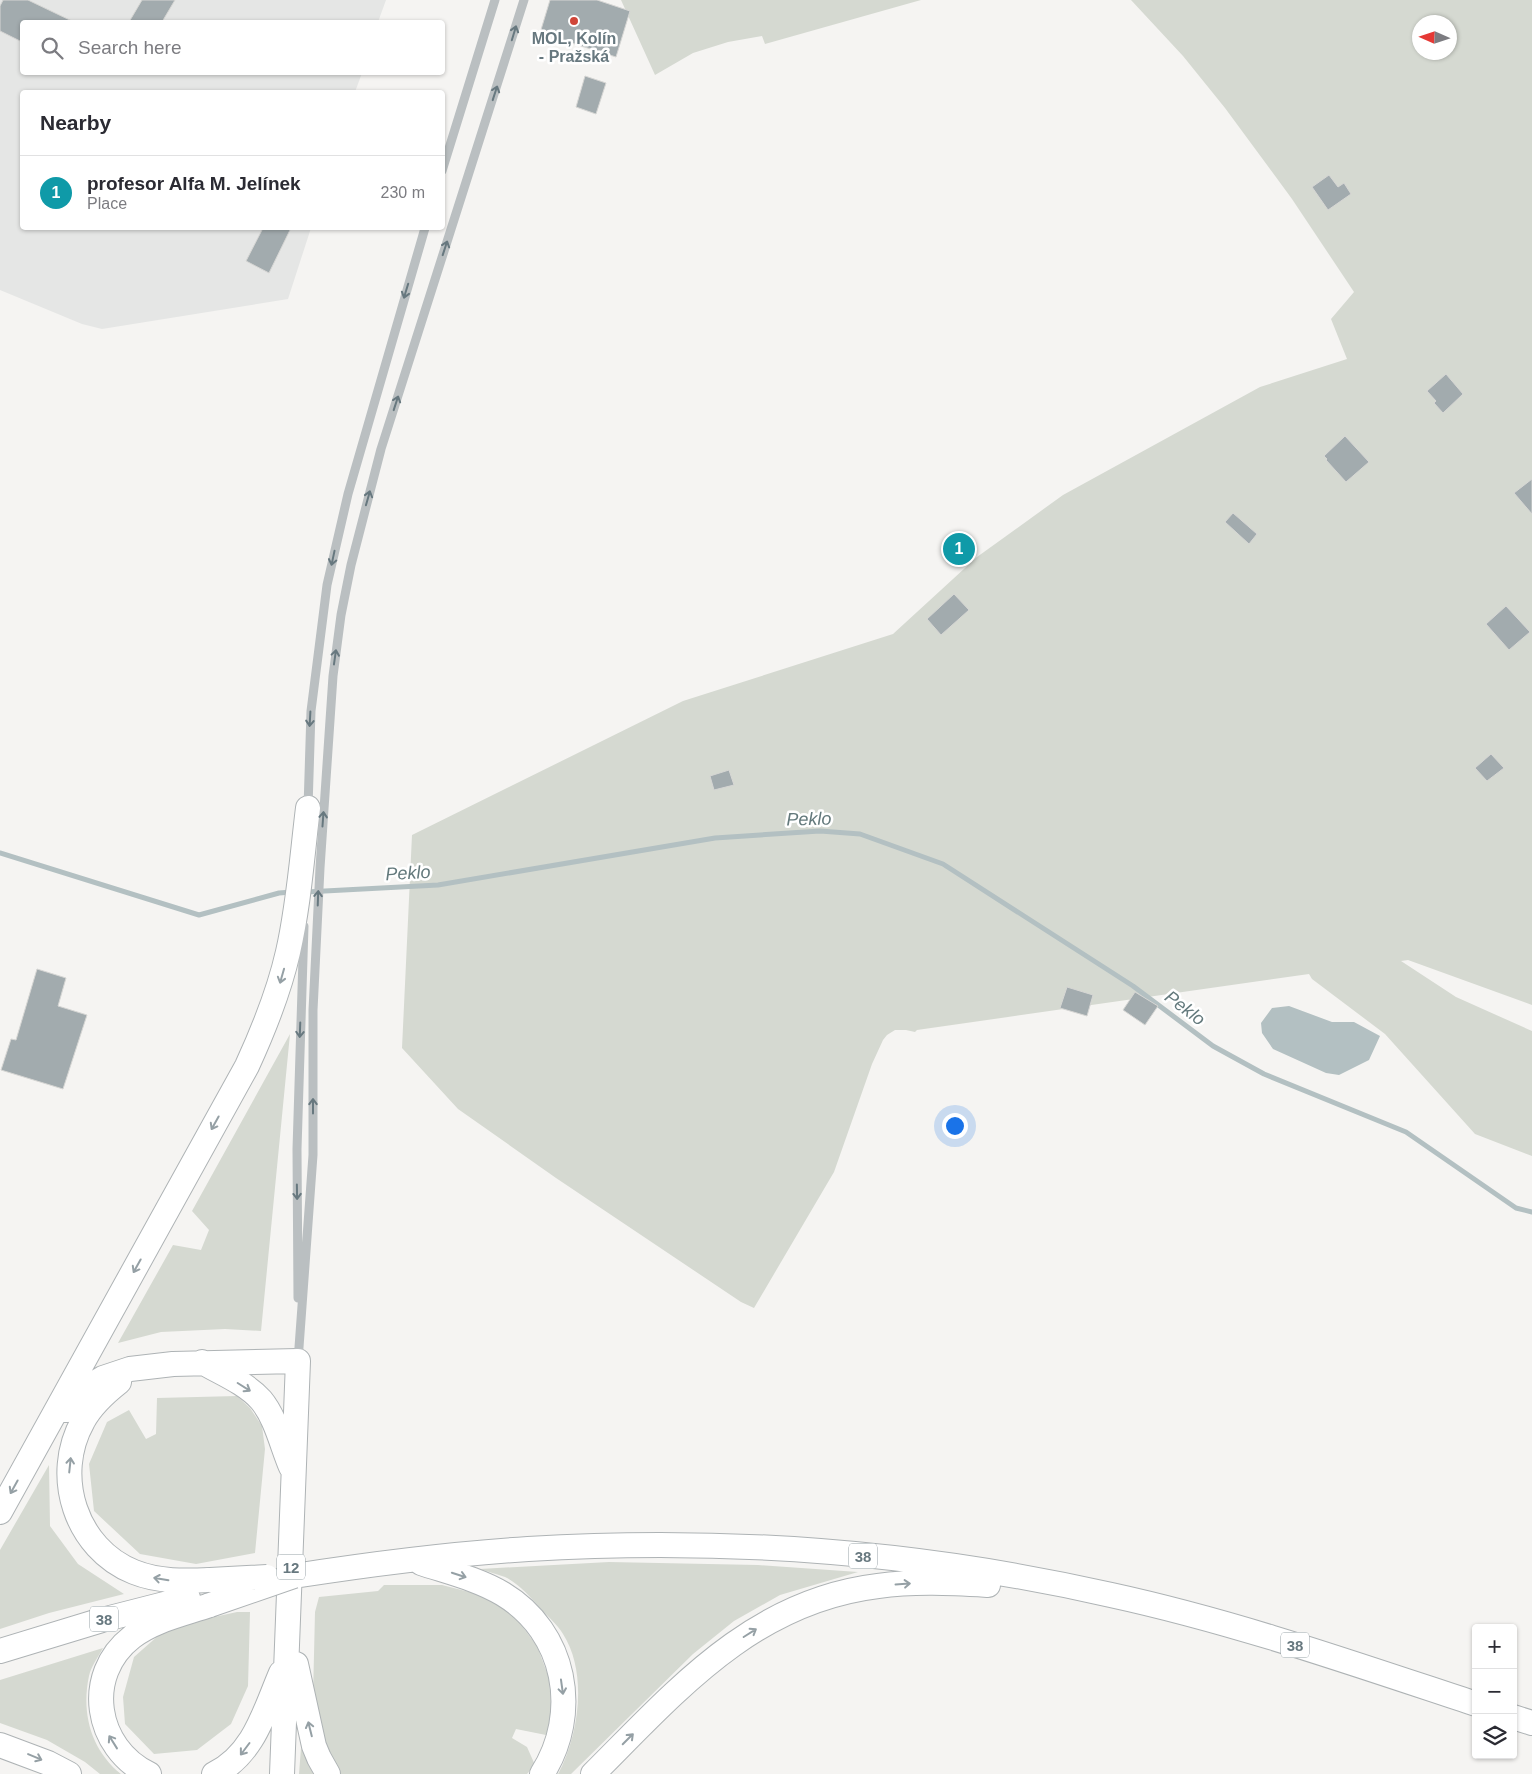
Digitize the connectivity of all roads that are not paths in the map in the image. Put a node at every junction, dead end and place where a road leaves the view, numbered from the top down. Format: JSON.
{"nodes":[{"id":1,"x":495,"y":0,"type":"edge"},
{"id":2,"x":524,"y":0,"type":"edge"},
{"id":3,"x":445,"y":161,"type":"edge"},
{"id":4,"x":424,"y":230,"type":"edge"},
{"id":5,"x":308,"y":808,"type":"joint"},
{"id":6,"x":309,"y":867,"type":"junction"},
{"id":7,"x":298,"y":928,"type":"junction"},
{"id":8,"x":298,"y":1361,"type":"junction"},
{"id":9,"x":202,"y":1362,"type":"junction"},
{"id":10,"x":173,"y":1364,"type":"junction"},
{"id":11,"x":46,"y":1431,"type":"junction"},
{"id":12,"x":294,"y":1476,"type":"junction"},
{"id":13,"x":0,"y":1512,"type":"edge"},
{"id":14,"x":412,"y":1560,"type":"junction"},
{"id":15,"x":210,"y":1593,"type":"junction"},
{"id":16,"x":1112,"y":1595,"type":"junction"},
{"id":17,"x":288,"y":1626,"type":"junction"},
{"id":18,"x":0,"y":1651,"type":"edge"},
{"id":19,"x":287,"y":1657,"type":"junction"},
{"id":20,"x":1472,"y":1703,"type":"edge"},
{"id":21,"x":1517,"y":1718,"type":"edge"},
{"id":22,"x":1532,"y":1723,"type":"edge"},
{"id":23,"x":0,"y":1744,"type":"edge"},
{"id":24,"x":69,"y":1774,"type":"edge"},
{"id":25,"x":149,"y":1774,"type":"edge"},
{"id":26,"x":214,"y":1774,"type":"edge"},
{"id":27,"x":282,"y":1774,"type":"edge"},
{"id":28,"x":328,"y":1774,"type":"edge"},
{"id":29,"x":542,"y":1774,"type":"edge"},
{"id":30,"x":594,"y":1774,"type":"edge"}],
"edges":[{"from":1,"to":3,"type":"street"},
{"from":6,"to":2,"type":"street","one_way":true},
{"from":4,"to":5,"type":"street","one_way":true},
{"from":5,"to":6,"type":"main road"},
{"from":6,"to":7,"type":"main road"},
{"from":8,"to":6,"type":"street","one_way":true},
{"from":7,"to":8,"type":"street","one_way":true},
{"from":7,"to":11,"type":"main road","one_way":true},
{"from":8,"to":9,"type":"main road"},
{"from":8,"to":12,"type":"main road","number":"12"},
{"from":9,"to":10,"type":"main road"},
{"from":9,"to":12,"type":"main road","one_way":true},
{"from":10,"to":11,"type":"main road"},
{"from":15,"to":10,"type":"main road","one_way":true},
{"from":11,"to":13,"type":"main road","one_way":true},
{"from":12,"to":17,"type":"main road","number":"12"},
{"from":14,"to":15,"type":"main road","number":"38","bridge":true},
{"from":14,"to":16,"type":"main road","number":"38"},
{"from":14,"to":29,"type":"main road","one_way":true},
{"from":15,"to":18,"type":"main road","number":"38"},
{"from":25,"to":15,"type":"main road","one_way":true},
{"from":16,"to":20,"type":"main road","number":"38"},
{"from":30,"to":16,"type":"main road","one_way":true},
{"from":17,"to":19,"type":"main road","number":"12"},
{"from":28,"to":17,"type":"main road","one_way":true},
{"from":19,"to":26,"type":"main road","one_way":true},
{"from":19,"to":27,"type":"main road","number":"12"},
{"from":21,"to":22,"type":"main road"},
{"from":23,"to":24,"type":"main road","one_way":true}]}
